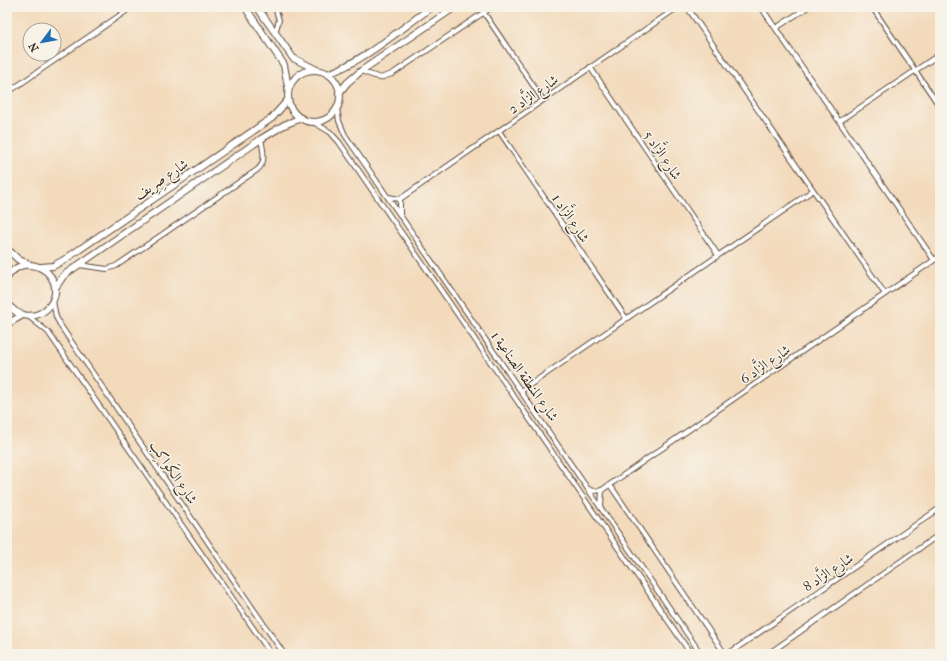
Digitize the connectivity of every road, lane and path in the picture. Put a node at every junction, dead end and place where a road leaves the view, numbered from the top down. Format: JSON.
{"nodes":[{"id":1,"x":132,"y":7,"type":"edge"},
{"id":2,"x":245,"y":7,"type":"edge"},
{"id":3,"x":256,"y":7,"type":"edge"},
{"id":4,"x":275,"y":7,"type":"edge"},
{"id":5,"x":432,"y":7,"type":"edge"},
{"id":6,"x":455,"y":7,"type":"edge"},
{"id":7,"x":492,"y":7,"type":"edge"},
{"id":8,"x":678,"y":7,"type":"edge"},
{"id":9,"x":687,"y":7,"type":"edge"},
{"id":10,"x":761,"y":7,"type":"edge"},
{"id":11,"x":808,"y":7,"type":"edge"},
{"id":12,"x":872,"y":7,"type":"edge"},
{"id":13,"x":484,"y":13,"type":"junction"},
{"id":14,"x":776,"y":28,"type":"junction"},
{"id":15,"x":275,"y":33,"type":"junction"},
{"id":16,"x":940,"y":54,"type":"edge"},
{"id":17,"x":590,"y":67,"type":"junction"},
{"id":18,"x":318,"y":70,"type":"junction"},
{"id":19,"x":916,"y":70,"type":"junction"},
{"id":20,"x":361,"y":71,"type":"junction"},
{"id":21,"x":327,"y":74,"type":"junction"},
{"id":22,"x":288,"y":92,"type":"junction"},
{"id":23,"x":7,"y":93,"type":"edge"},
{"id":24,"x":339,"y":93,"type":"junction"},
{"id":25,"x":288,"y":100,"type":"junction"},
{"id":26,"x":543,"y":100,"type":"junction"},
{"id":27,"x":940,"y":107,"type":"edge"},
{"id":28,"x":337,"y":108,"type":"junction"},
{"id":29,"x":301,"y":118,"type":"junction"},
{"id":30,"x":840,"y":121,"type":"junction"},
{"id":31,"x":313,"y":122,"type":"junction"},
{"id":32,"x":498,"y":131,"type":"junction"},
{"id":33,"x":261,"y":139,"type":"junction"},
{"id":34,"x":812,"y":191,"type":"junction"},
{"id":35,"x":388,"y":198,"type":"junction"},
{"id":36,"x":400,"y":198,"type":"junction"},
{"id":37,"x":400,"y":214,"type":"junction"},
{"id":38,"x":7,"y":249,"type":"edge"},
{"id":39,"x":718,"y":255,"type":"junction"},
{"id":40,"x":940,"y":256,"type":"edge"},
{"id":41,"x":934,"y":260,"type":"junction"},
{"id":42,"x":32,"y":265,"type":"junction"},
{"id":43,"x":79,"y":265,"type":"junction"},
{"id":44,"x":41,"y":268,"type":"junction"},
{"id":45,"x":8,"y":275,"type":"edge"},
{"id":46,"x":55,"y":288,"type":"junction"},
{"id":47,"x":886,"y":294,"type":"junction"},
{"id":48,"x":53,"y":299,"type":"junction"},
{"id":49,"x":7,"y":303,"type":"edge"},
{"id":50,"x":25,"y":316,"type":"junction"},
{"id":51,"x":626,"y":318,"type":"junction"},
{"id":52,"x":7,"y":324,"type":"edge"},
{"id":53,"x":521,"y":391,"type":"junction"},
{"id":54,"x":610,"y":485,"type":"junction"},
{"id":55,"x":588,"y":489,"type":"junction"},
{"id":56,"x":602,"y":490,"type":"junction"},
{"id":57,"x":601,"y":507,"type":"junction"},
{"id":58,"x":940,"y":508,"type":"edge"},
{"id":59,"x":940,"y":534,"type":"edge"},
{"id":60,"x":271,"y":654,"type":"edge"},
{"id":61,"x":284,"y":654,"type":"edge"},
{"id":62,"x":691,"y":654,"type":"edge"},
{"id":63,"x":701,"y":654,"type":"edge"},
{"id":64,"x":726,"y":654,"type":"edge"},
{"id":65,"x":768,"y":654,"type":"edge"}],
"edges":[{"from":1,"to":23,"type":"street"},
{"from":2,"to":22,"type":"main road"},
{"from":3,"to":15,"type":"main road"},
{"from":4,"to":15,"type":"street"},
{"from":5,"to":21,"type":"main road"},
{"from":6,"to":20,"type":"main road"},
{"from":7,"to":13,"type":"street"},
{"from":8,"to":17,"type":"street","name":"شارع الزَّاد 2"},
{"from":9,"to":34,"type":"street"},
{"from":10,"to":14,"type":"street"},
{"from":11,"to":14,"type":"street"},
{"from":12,"to":19,"type":"street"},
{"from":13,"to":20,"type":"street"},
{"from":13,"to":26,"type":"street"},
{"from":14,"to":30,"type":"street"},
{"from":15,"to":18,"type":"main road"},
{"from":16,"to":19,"type":"street"},
{"from":17,"to":26,"type":"street","name":"شارع الزَّاد 2"},
{"from":17,"to":39,"type":"street","name":"شارع الزَّاد 5"},
{"from":18,"to":21,"type":"main road"},
{"from":18,"to":22,"type":"main road"},
{"from":19,"to":27,"type":"street"},
{"from":19,"to":30,"type":"street"},
{"from":20,"to":24,"type":"main road"},
{"from":21,"to":24,"type":"main road"},
{"from":22,"to":25,"type":"main road"},
{"from":24,"to":28,"type":"main road"},
{"from":25,"to":29,"type":"main road"},
{"from":25,"to":44,"type":"main road","name":"شارع صِرِيف"},
{"from":26,"to":32,"type":"street","name":"شارع الزَّاد 2"},
{"from":28,"to":31,"type":"main road"},
{"from":28,"to":35,"type":"street","name":"شارع المنطقة الصناعية 1"},
{"from":29,"to":31,"type":"main road"},
{"from":29,"to":33,"type":"main road","name":"شارع صِرِيف"},
{"from":30,"to":41,"type":"street"},
{"from":31,"to":62,"type":"street","name":"شارع المنطقة الصناعية 1"},
{"from":32,"to":36,"type":"street","name":"شارع الزَّاد 2"},
{"from":32,"to":51,"type":"street","name":"شارع الزَّاد 1"},
{"from":33,"to":43,"type":"main road","name":"شارع صِرِيف"},
{"from":33,"to":43,"type":"street"},
{"from":34,"to":39,"type":"street"},
{"from":34,"to":47,"type":"street"},
{"from":35,"to":36,"type":"street"},
{"from":35,"to":37,"type":"street","name":"شارع المنطقة الصناعية 1"},
{"from":36,"to":37,"type":"street"},
{"from":37,"to":53,"type":"street","name":"شارع المنطقة الصناعية 1"},
{"from":38,"to":42,"type":"main road"},
{"from":39,"to":51,"type":"street"},
{"from":40,"to":41,"type":"street","name":"شارع الزَّاد 6"},
{"from":41,"to":47,"type":"street","name":"شارع الزَّاد 6"},
{"from":42,"to":44,"type":"main road"},
{"from":42,"to":45,"type":"main road"},
{"from":43,"to":46,"type":"main road","name":"شارع صِرِيف"},
{"from":44,"to":46,"type":"main road"},
{"from":46,"to":48,"type":"main road"},
{"from":47,"to":54,"type":"street","name":"شارع الزَّاد 6"},
{"from":48,"to":50,"type":"main road"},
{"from":48,"to":61,"type":"street","name":"شارع الكَواكِب"},
{"from":49,"to":50,"type":"main road"},
{"from":50,"to":52,"type":"main road"},
{"from":50,"to":60,"type":"street","name":"شارع الكَواكِب"},
{"from":51,"to":53,"type":"street"},
{"from":53,"to":55,"type":"street","name":"شارع المنطقة الصناعية 1"},
{"from":54,"to":56,"type":"street","name":"شارع الزَّاد 6"},
{"from":54,"to":64,"type":"street"},
{"from":55,"to":56,"type":"street"},
{"from":55,"to":57,"type":"street","name":"شارع المنطقة الصناعية 1"},
{"from":56,"to":57,"type":"street"},
{"from":57,"to":63,"type":"street","name":"شارع المنطقة الصناعية 1"},
{"from":58,"to":64,"type":"street","name":"شارع الزَّاد 8"},
{"from":59,"to":65,"type":"street"}]}
